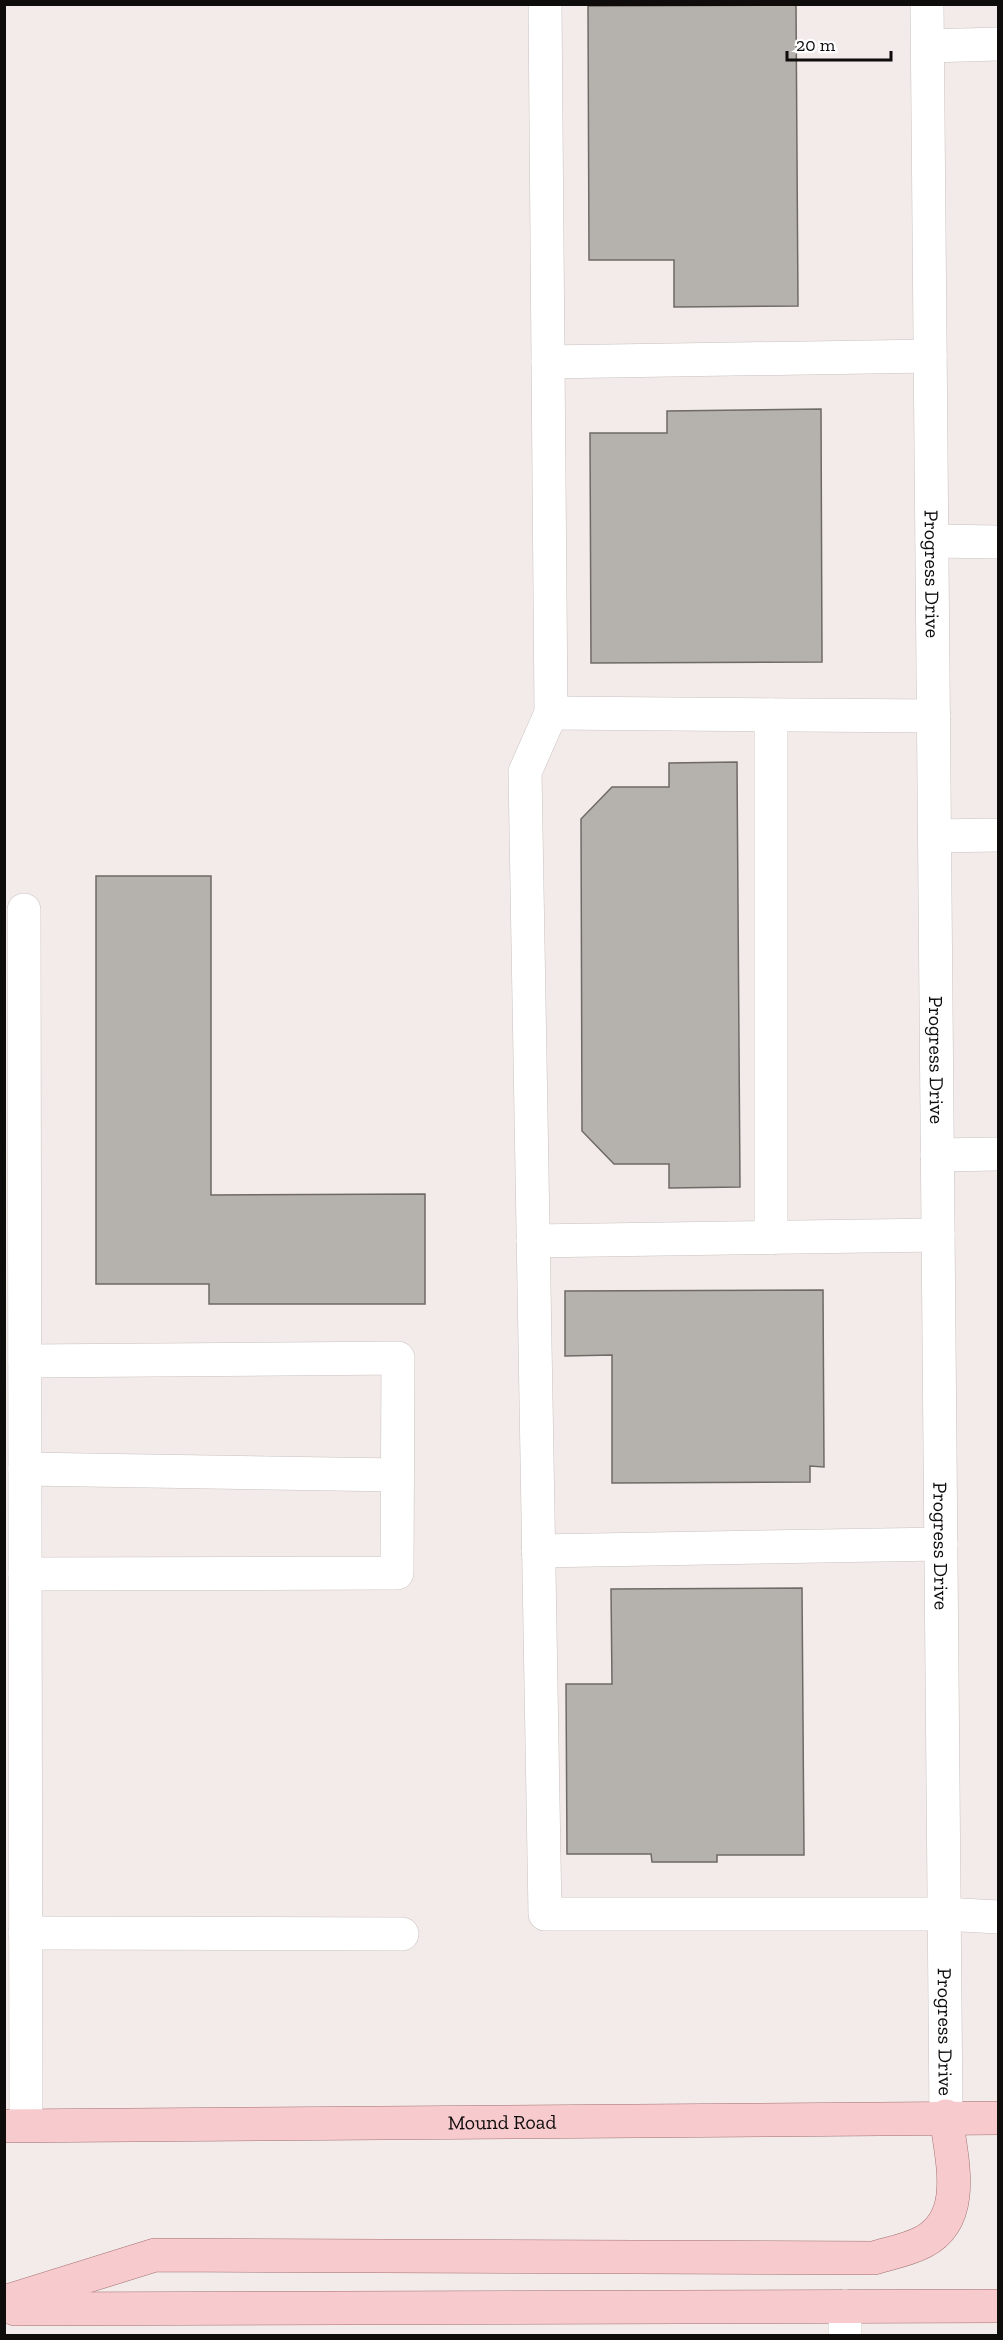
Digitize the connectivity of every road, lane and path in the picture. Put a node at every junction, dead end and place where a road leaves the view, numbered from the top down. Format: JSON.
{"nodes":[{"id":1,"x":545,"y":4,"type":"edge"},
{"id":2,"x":927,"y":4,"type":"edge"},
{"id":3,"x":999,"y":44,"type":"edge"},
{"id":4,"x":928,"y":46,"type":"junction"},
{"id":5,"x":930,"y":356,"type":"junction"},
{"id":6,"x":548,"y":362,"type":"junction"},
{"id":7,"x":932,"y":541,"type":"junction"},
{"id":8,"x":999,"y":542,"type":"edge"},
{"id":9,"x":551,"y":713,"type":"junction"},
{"id":10,"x":771,"y":715,"type":"junction"},
{"id":11,"x":934,"y":716,"type":"junction"},
{"id":12,"x":999,"y":835,"type":"edge"},
{"id":13,"x":935,"y":837,"type":"junction"},
{"id":14,"x":24,"y":910,"type":"dead end"},
{"id":15,"x":999,"y":1154,"type":"edge"},
{"id":16,"x":937,"y":1155,"type":"junction"},
{"id":17,"x":938,"y":1235,"type":"junction"},
{"id":18,"x":771,"y":1238,"type":"junction"},
{"id":19,"x":533,"y":1241,"type":"junction"},
{"id":20,"x":25,"y":1361,"type":"junction"},
{"id":21,"x":25,"y":1469,"type":"junction"},
{"id":22,"x":397,"y":1475,"type":"junction"},
{"id":23,"x":940,"y":1544,"type":"junction"},
{"id":24,"x":538,"y":1551,"type":"junction"},
{"id":25,"x":25,"y":1574,"type":"junction"},
{"id":26,"x":944,"y":1914,"type":"junction"},
{"id":27,"x":999,"y":1917,"type":"edge"},
{"id":28,"x":25,"y":1933,"type":"junction"},
{"id":29,"x":402,"y":1934,"type":"dead end"},
{"id":30,"x":946,"y":2116,"type":"junction"},
{"id":31,"x":999,"y":2118,"type":"edge"},
{"id":32,"x":15,"y":2126,"type":"edge"},
{"id":33,"x":4,"y":2302,"type":"edge"},
{"id":34,"x":999,"y":2306,"type":"edge"},
{"id":35,"x":4,"y":2309,"type":"edge"},
{"id":36,"x":845,"y":2321,"type":"edge"}],
"edges":[{"from":1,"to":6,"type":"street"},
{"from":2,"to":4,"type":"street","name":"Progress Drive"},
{"from":3,"to":4,"type":"street"},
{"from":4,"to":5,"type":"street","name":"Progress Drive"},
{"from":5,"to":6,"type":"street"},
{"from":5,"to":7,"type":"street","name":"Progress Drive"},
{"from":6,"to":9,"type":"street"},
{"from":7,"to":8,"type":"street"},
{"from":7,"to":11,"type":"street","name":"Progress Drive"},
{"from":9,"to":10,"type":"street"},
{"from":9,"to":19,"type":"street"},
{"from":10,"to":11,"type":"street"},
{"from":10,"to":18,"type":"street"},
{"from":11,"to":13,"type":"street","name":"Progress Drive"},
{"from":12,"to":13,"type":"street"},
{"from":13,"to":16,"type":"street","name":"Progress Drive"},
{"from":14,"to":20,"type":"street"},
{"from":15,"to":16,"type":"street"},
{"from":16,"to":17,"type":"street","name":"Progress Drive"},
{"from":17,"to":18,"type":"street"},
{"from":17,"to":23,"type":"street","name":"Progress Drive"},
{"from":18,"to":19,"type":"street"},
{"from":19,"to":24,"type":"street"},
{"from":20,"to":21,"type":"street"},
{"from":20,"to":22,"type":"street"},
{"from":21,"to":22,"type":"street"},
{"from":21,"to":25,"type":"street"},
{"from":22,"to":25,"type":"street"},
{"from":23,"to":24,"type":"street"},
{"from":23,"to":26,"type":"street","name":"Progress Drive"},
{"from":24,"to":26,"type":"street"},
{"from":25,"to":28,"type":"street"},
{"from":26,"to":27,"type":"street"},
{"from":26,"to":30,"type":"street","name":"Progress Drive"},
{"from":28,"to":29,"type":"street"},
{"from":28,"to":32,"type":"street"},
{"from":30,"to":31,"type":"main road","name":"Mound Road"},
{"from":30,"to":32,"type":"main road","name":"Mound Road"},
{"from":30,"to":33,"type":"main road"},
{"from":34,"to":36,"type":"main road"},
{"from":35,"to":36,"type":"main road"}]}
